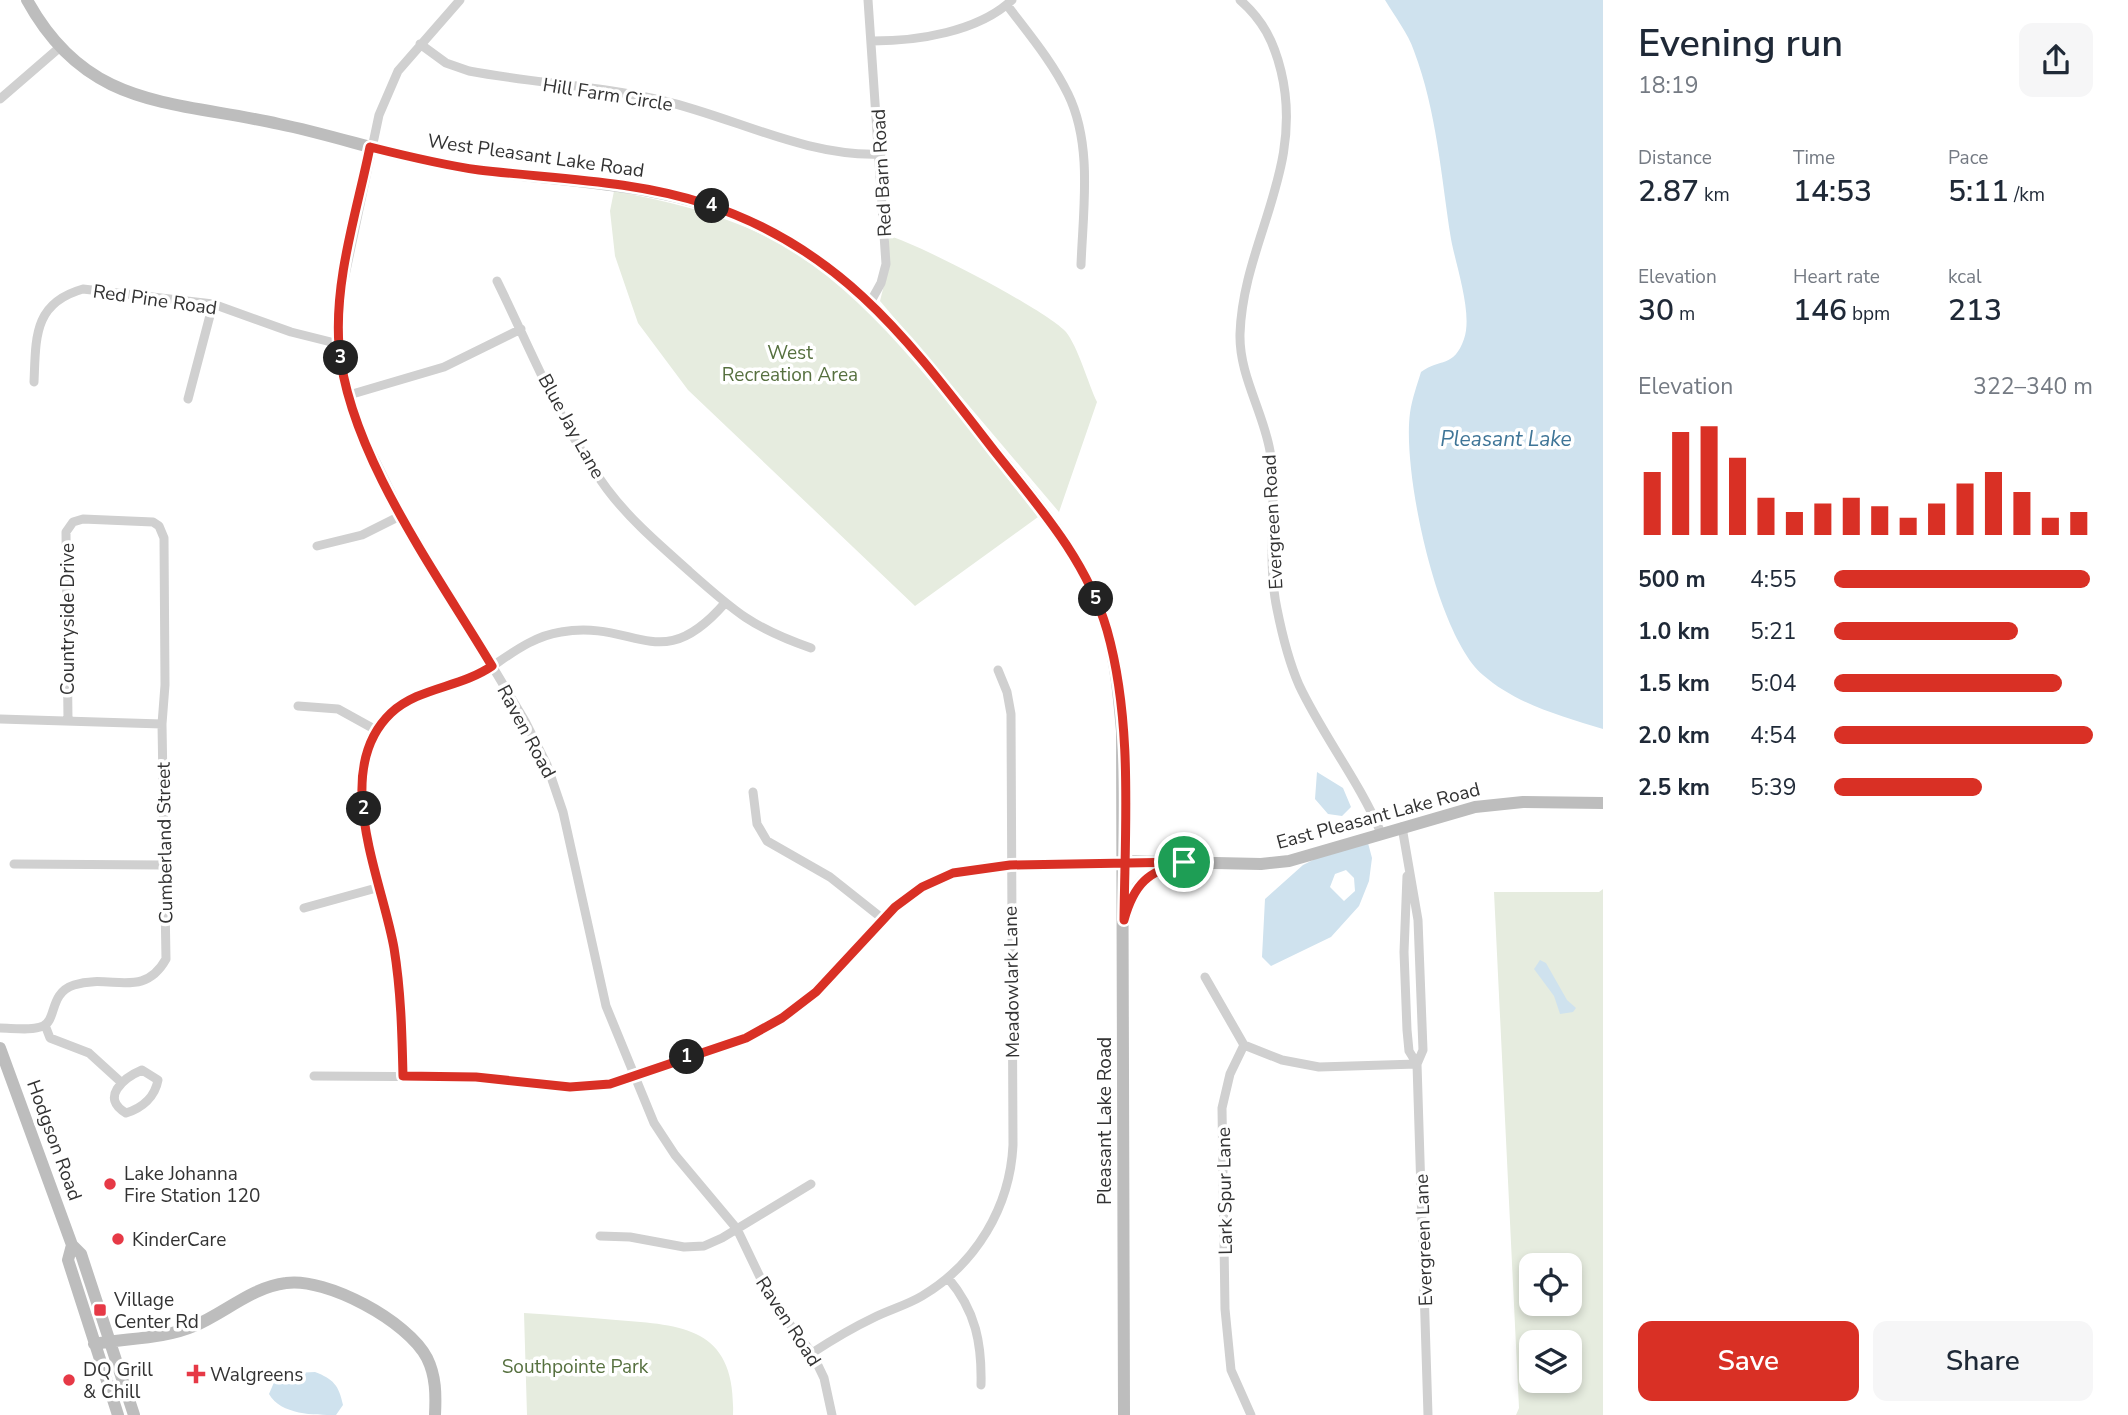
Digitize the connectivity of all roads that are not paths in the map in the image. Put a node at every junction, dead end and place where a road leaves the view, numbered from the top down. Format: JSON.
{"nodes":[{"id":1,"x":27,"y":0,"type":"edge"},
{"id":2,"x":460,"y":0,"type":"edge"},
{"id":3,"x":868,"y":0,"type":"edge"},
{"id":4,"x":1240,"y":0,"type":"edge"},
{"id":5,"x":1009,"y":2,"type":"edge"},
{"id":6,"x":873,"y":41,"type":"junction"},
{"id":7,"x":421,"y":44,"type":"junction"},
{"id":8,"x":59,"y":47,"type":"junction"},
{"id":9,"x":0,"y":99,"type":"edge"},
{"id":10,"x":370,"y":147,"type":"junction"},
{"id":11,"x":881,"y":154,"type":"junction"},
{"id":12,"x":1080,"y":265,"type":"dead end"},
{"id":13,"x":497,"y":281,"type":"dead end"},
{"id":14,"x":871,"y":301,"type":"junction"},
{"id":15,"x":213,"y":304,"type":"junction"},
{"id":16,"x":521,"y":329,"type":"junction"},
{"id":17,"x":339,"y":344,"type":"junction"},
{"id":18,"x":34,"y":382,"type":"dead end"},
{"id":19,"x":349,"y":395,"type":"junction"},
{"id":20,"x":188,"y":399,"type":"dead end"},
{"id":21,"x":402,"y":515,"type":"junction"},
{"id":22,"x":159,"y":526,"type":"joint"},
{"id":23,"x":317,"y":546,"type":"dead end"},
{"id":24,"x":724,"y":603,"type":"junction"},
{"id":25,"x":811,"y":648,"type":"dead end"},
{"id":26,"x":492,"y":666,"type":"junction"},
{"id":27,"x":998,"y":670,"type":"dead end"},
{"id":28,"x":298,"y":706,"type":"dead end"},
{"id":29,"x":0,"y":719,"type":"edge"},
{"id":30,"x":68,"y":721,"type":"junction"},
{"id":31,"x":162,"y":724,"type":"junction"},
{"id":32,"x":376,"y":730,"type":"junction"},
{"id":33,"x":753,"y":792,"type":"dead end"},
{"id":34,"x":1603,"y":803,"type":"edge"},
{"id":35,"x":1402,"y":827,"type":"junction"},
{"id":36,"x":1124,"y":828,"type":"joint"},
{"id":37,"x":1381,"y":832,"type":"junction"},
{"id":38,"x":1124,"y":861,"type":"junction"},
{"id":39,"x":1184,"y":862,"type":"junction"},
{"id":40,"x":14,"y":864,"type":"dead end"},
{"id":41,"x":164,"y":865,"type":"junction"},
{"id":42,"x":1010,"y":865,"type":"junction"},
{"id":43,"x":1408,"y":865,"type":"junction"},
{"id":44,"x":380,"y":887,"type":"junction"},
{"id":45,"x":304,"y":908,"type":"dead end"},
{"id":46,"x":883,"y":919,"type":"junction"},
{"id":47,"x":1124,"y":920,"type":"junction"},
{"id":48,"x":1205,"y":977,"type":"dead end"},
{"id":49,"x":45,"y":1024,"type":"junction"},
{"id":50,"x":0,"y":1028,"type":"edge"},
{"id":51,"x":1244,"y":1045,"type":"junction"},
{"id":52,"x":0,"y":1048,"type":"edge"},
{"id":53,"x":1417,"y":1065,"type":"junction"},
{"id":54,"x":633,"y":1075,"type":"junction"},
{"id":55,"x":314,"y":1076,"type":"dead end"},
{"id":56,"x":403,"y":1076,"type":"junction"},
{"id":57,"x":122,"y":1083,"type":"junction"},
{"id":58,"x":811,"y":1184,"type":"dead end"},
{"id":59,"x":737,"y":1229,"type":"junction"},
{"id":60,"x":600,"y":1236,"type":"dead end"},
{"id":61,"x":72,"y":1245,"type":"junction"},
{"id":62,"x":948,"y":1278,"type":"junction"},
{"id":63,"x":110,"y":1341,"type":"junction"},
{"id":64,"x":94,"y":1344,"type":"junction"},
{"id":65,"x":812,"y":1353,"type":"junction"},
{"id":66,"x":981,"y":1385,"type":"dead end"},
{"id":67,"x":118,"y":1415,"type":"edge"},
{"id":68,"x":134,"y":1415,"type":"edge"},
{"id":69,"x":435,"y":1415,"type":"edge"},
{"id":70,"x":832,"y":1415,"type":"edge"},
{"id":71,"x":1124,"y":1415,"type":"edge"},
{"id":72,"x":1251,"y":1415,"type":"edge"},
{"id":73,"x":1428,"y":1415,"type":"edge"}],
"edges":[{"from":1,"to":8,"type":"street","name":"West Pleasant Lake Road"},
{"from":2,"to":7,"type":"street"},
{"from":3,"to":6,"type":"street"},
{"from":4,"to":37,"type":"street","name":"Evergreen Road"},
{"from":5,"to":6,"type":"street"},
{"from":5,"to":12,"type":"street"},
{"from":6,"to":11,"type":"street","name":"Red Barn Road"},
{"from":7,"to":10,"type":"street"},
{"from":7,"to":11,"type":"street","name":"Hill Farm Circle"},
{"from":8,"to":9,"type":"street"},
{"from":8,"to":10,"type":"street","name":"West Pleasant Lake Road"},
{"from":10,"to":14,"type":"street","name":"West Pleasant Lake Road"},
{"from":10,"to":17,"type":"street","name":"Raven Road"},
{"from":11,"to":14,"type":"street","name":"Red Barn Road"},
{"from":13,"to":16,"type":"street","name":"Blue Jay Lane"},
{"from":14,"to":36,"type":"street","name":"West Pleasant Lake Road"},
{"from":15,"to":17,"type":"street","name":"Red Pine Road"},
{"from":15,"to":18,"type":"street","name":"Red Pine Road"},
{"from":15,"to":20,"type":"street"},
{"from":16,"to":19,"type":"street"},
{"from":16,"to":24,"type":"street","name":"Blue Jay Lane"},
{"from":17,"to":19,"type":"street","name":"Raven Road"},
{"from":19,"to":21,"type":"street","name":"Raven Road"},
{"from":21,"to":23,"type":"street"},
{"from":21,"to":26,"type":"street","name":"Raven Road"},
{"from":22,"to":30,"type":"street","name":"Countryside Drive"},
{"from":22,"to":31,"type":"street","name":"Cumberland Street"},
{"from":24,"to":25,"type":"street","name":"Blue Jay Lane"},
{"from":24,"to":26,"type":"street"},
{"from":26,"to":32,"type":"street"},
{"from":26,"to":54,"type":"street","name":"Raven Road"},
{"from":27,"to":42,"type":"street","name":"Meadowlark Lane"},
{"from":28,"to":32,"type":"street"},
{"from":29,"to":30,"type":"street"},
{"from":30,"to":31,"type":"street"},
{"from":31,"to":41,"type":"street","name":"Cumberland Street"},
{"from":32,"to":44,"type":"street"},
{"from":33,"to":46,"type":"street"},
{"from":34,"to":35,"type":"street","name":"East Pleasant Lake Road"},
{"from":35,"to":37,"type":"street","name":"East Pleasant Lake Road"},
{"from":35,"to":43,"type":"street","name":"Evergreen Lane"},
{"from":36,"to":38,"type":"street","name":"Pleasant Lake Road"},
{"from":37,"to":39,"type":"street","name":"East Pleasant Lake Road"},
{"from":38,"to":39,"type":"street","name":"East Pleasant Lake Road"},
{"from":38,"to":42,"type":"street","name":"East Pleasant Lake Road"},
{"from":38,"to":47,"type":"street","name":"Pleasant Lake Road"},
{"from":39,"to":47,"type":"street"},
{"from":40,"to":41,"type":"street"},
{"from":41,"to":49,"type":"street","name":"Cumberland Street"},
{"from":42,"to":46,"type":"street","name":"East Pleasant Lake Road"},
{"from":42,"to":62,"type":"street","name":"Meadowlark Lane"},
{"from":43,"to":53,"type":"street","name":"Evergreen Lane"},
{"from":43,"to":53,"type":"street","name":"Evergreen Lane"},
{"from":44,"to":45,"type":"street"},
{"from":44,"to":56,"type":"street"},
{"from":46,"to":54,"type":"street","name":"East Pleasant Lake Road"},
{"from":47,"to":71,"type":"street","name":"Pleasant Lake Road"},
{"from":48,"to":51,"type":"street"},
{"from":49,"to":50,"type":"street"},
{"from":49,"to":57,"type":"street"},
{"from":51,"to":53,"type":"street"},
{"from":51,"to":72,"type":"street","name":"Lark Spur Lane"},
{"from":52,"to":61,"type":"street","name":"Hodgson Road"},
{"from":53,"to":73,"type":"street","name":"Evergreen Lane"},
{"from":54,"to":56,"type":"street","name":"East Pleasant Lake Road"},
{"from":54,"to":59,"type":"street","name":"Raven Road"},
{"from":55,"to":56,"type":"street","name":"East Pleasant Lake Road"},
{"from":57,"to":57,"type":"street"},
{"from":58,"to":59,"type":"street"},
{"from":59,"to":60,"type":"street"},
{"from":59,"to":65,"type":"street","name":"Raven Road"},
{"from":61,"to":63,"type":"street","name":"Hodgson Road"},
{"from":61,"to":64,"type":"street","name":"Hodgson Road"},
{"from":62,"to":65,"type":"street","name":"Meadowlark Lane"},
{"from":62,"to":66,"type":"street"},
{"from":63,"to":64,"type":"street"},
{"from":63,"to":68,"type":"street","name":"Hodgson Road"},
{"from":63,"to":69,"type":"street"},
{"from":64,"to":67,"type":"street","name":"Hodgson Road"},
{"from":65,"to":70,"type":"street","name":"Raven Road"}]}
